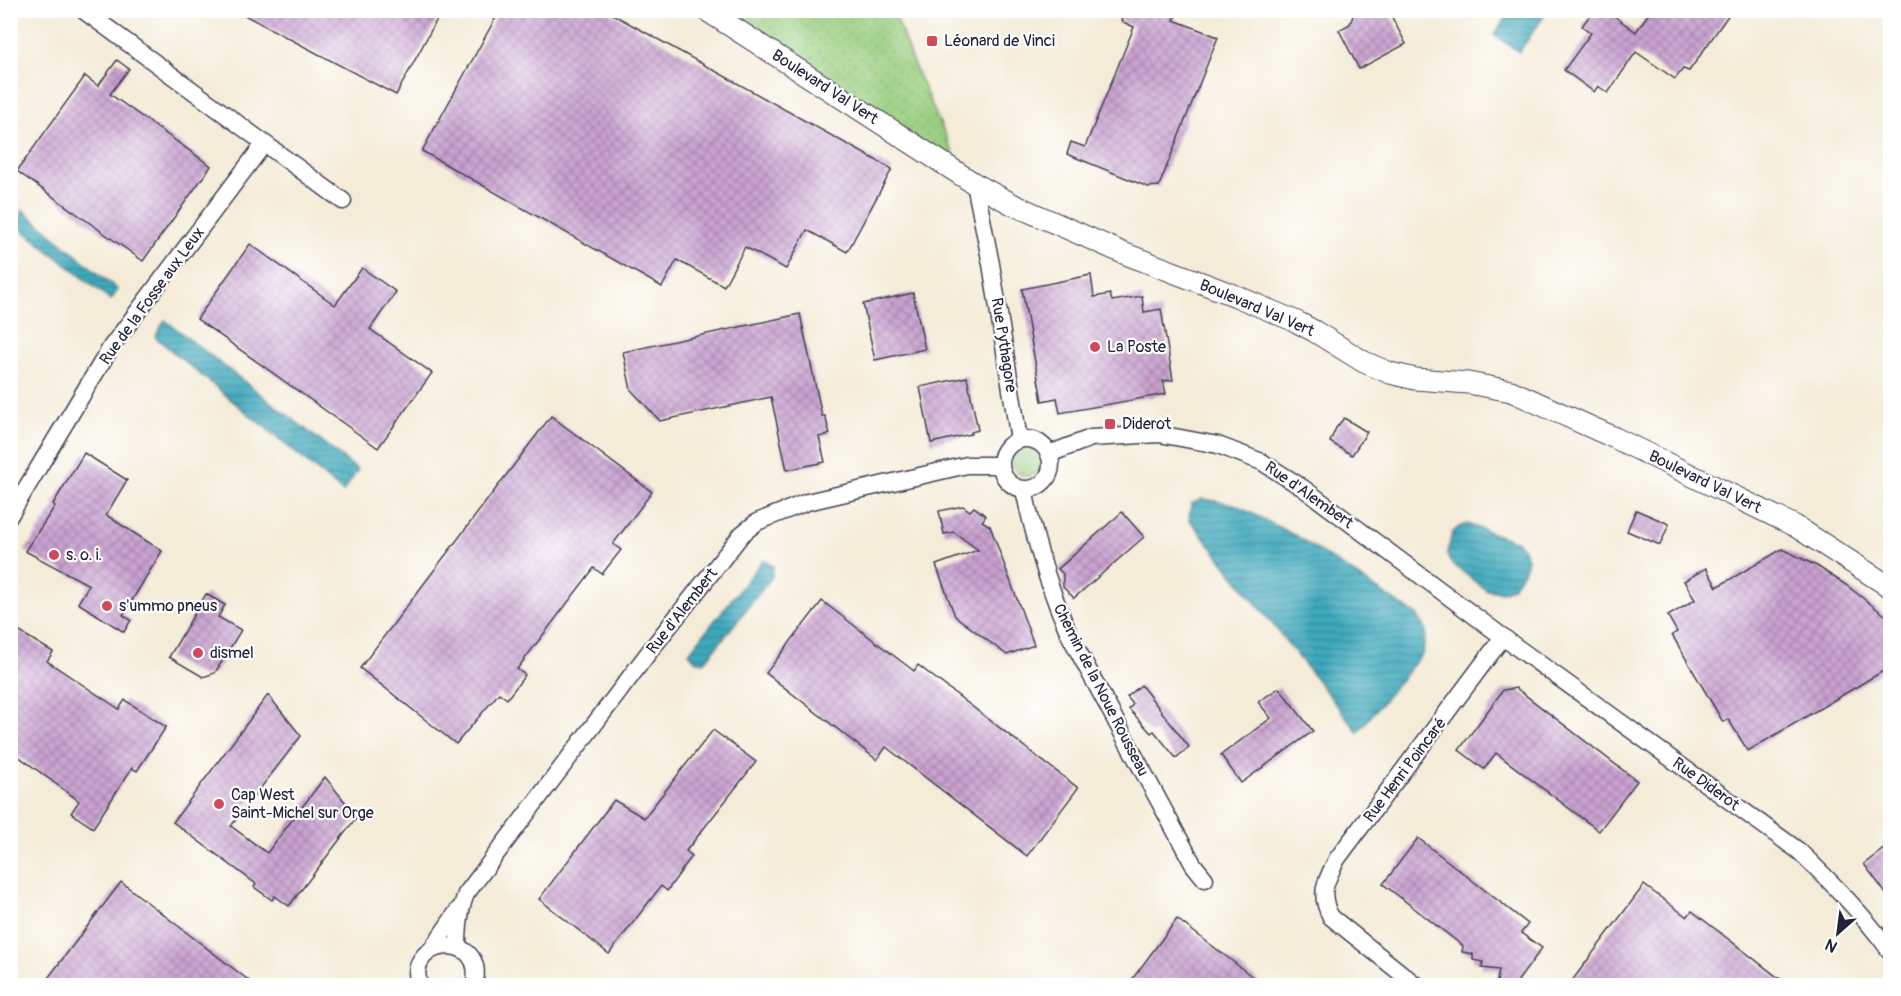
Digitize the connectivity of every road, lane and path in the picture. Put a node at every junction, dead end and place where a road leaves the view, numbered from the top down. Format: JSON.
{"nodes":[{"id":1,"x":83,"y":10,"type":"edge"},
{"id":2,"x":706,"y":10,"type":"edge"},
{"id":3,"x":264,"y":144,"type":"junction"},
{"id":4,"x":975,"y":184,"type":"junction"},
{"id":5,"x":343,"y":201,"type":"dead end"},
{"id":6,"x":1019,"y":440,"type":"junction"},
{"id":7,"x":1049,"y":454,"type":"junction"},
{"id":8,"x":1000,"y":465,"type":"junction"},
{"id":9,"x":1024,"y":490,"type":"junction"},
{"id":10,"x":10,"y":515,"type":"edge"},
{"id":11,"x":1890,"y":587,"type":"edge"},
{"id":12,"x":1503,"y":637,"type":"junction"},
{"id":13,"x":1205,"y":879,"type":"dead end"},
{"id":14,"x":462,"y":906,"type":"junction"},
{"id":15,"x":458,"y":947,"type":"junction"},
{"id":16,"x":431,"y":950,"type":"junction"},
{"id":17,"x":1890,"y":951,"type":"edge"},
{"id":18,"x":417,"y":983,"type":"edge"},
{"id":19,"x":474,"y":986,"type":"edge"},
{"id":20,"x":1417,"y":986,"type":"edge"}],
"edges":[{"from":1,"to":3,"type":"street"},
{"from":2,"to":4,"type":"street","name":"Boulevard Val Vert"},
{"from":3,"to":5,"type":"street"},
{"from":3,"to":10,"type":"street","name":"Rue de la Fosse aux Leux"},
{"from":4,"to":6,"type":"street","name":"Rue Pythagore"},
{"from":4,"to":11,"type":"street","name":"Boulevard Val Vert"},
{"from":6,"to":7,"type":"street"},
{"from":6,"to":8,"type":"street"},
{"from":7,"to":9,"type":"street"},
{"from":7,"to":12,"type":"street","name":"Rue d'Alembert"},
{"from":8,"to":9,"type":"street"},
{"from":8,"to":14,"type":"street","name":"Rue d'Alembert"},
{"from":9,"to":13,"type":"street","name":"Chemin de la Noue Rousseau"},
{"from":12,"to":17,"type":"street","name":"Rue Diderot"},
{"from":12,"to":20,"type":"street","name":"Rue Henri Poincaré"},
{"from":14,"to":15,"type":"street","name":"Rue d'Alembert"},
{"from":14,"to":16,"type":"street","name":"Rue d'Alembert"},
{"from":15,"to":16,"type":"street"},
{"from":15,"to":19,"type":"street"},
{"from":16,"to":18,"type":"street","name":"Rue d'Alembert"}]}
